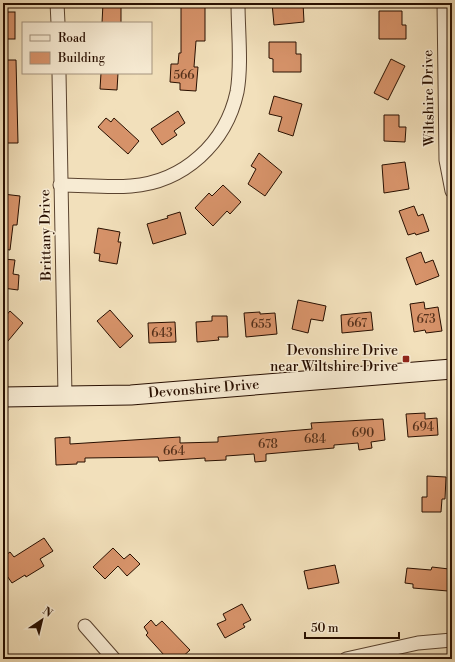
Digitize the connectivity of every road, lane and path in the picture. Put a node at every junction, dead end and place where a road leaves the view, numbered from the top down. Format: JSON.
{"nodes":[{"id":1,"x":57,"y":3,"type":"edge"},
{"id":2,"x":238,"y":3,"type":"edge"},
{"id":3,"x":446,"y":11,"type":"edge"},
{"id":4,"x":58,"y":22,"type":"edge"},
{"id":5,"x":58,"y":74,"type":"edge"},
{"id":6,"x":60,"y":185,"type":"junction"},
{"id":7,"x":452,"y":191,"type":"edge"},
{"id":8,"x":452,"y":369,"type":"edge"},
{"id":9,"x":65,"y":396,"type":"junction"},
{"id":10,"x":3,"y":398,"type":"edge"},
{"id":11,"x":85,"y":626,"type":"dead end"},
{"id":12,"x":452,"y":640,"type":"edge"},
{"id":13,"x":114,"y":659,"type":"edge"},
{"id":14,"x":346,"y":659,"type":"edge"}],
"edges":[{"from":1,"to":4,"type":"street"},
{"from":2,"to":6,"type":"street"},
{"from":3,"to":7,"type":"street","name":"Wiltshire Drive"},
{"from":5,"to":6,"type":"street","name":"Brittany Drive"},
{"from":6,"to":9,"type":"street","name":"Brittany Drive"},
{"from":8,"to":9,"type":"street","name":"Devonshire Drive"},
{"from":9,"to":10,"type":"street","name":"Devonshire Drive"},
{"from":11,"to":13,"type":"street"},
{"from":12,"to":14,"type":"street"}]}
